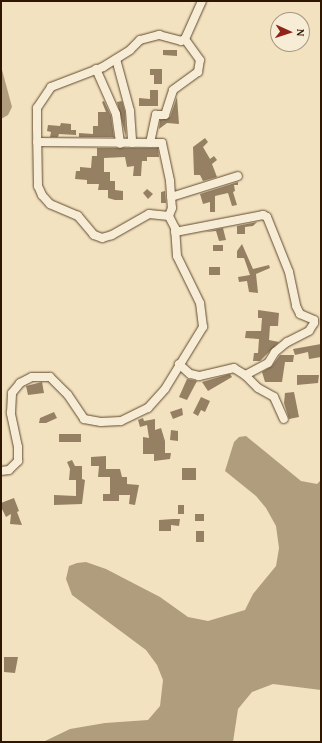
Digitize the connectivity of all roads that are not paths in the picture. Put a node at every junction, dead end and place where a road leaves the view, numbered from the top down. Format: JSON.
{"nodes":[{"id":1,"x":202,"y":1,"type":"edge"},
{"id":2,"x":185,"y":39,"type":"junction"},
{"id":3,"x":116,"y":59,"type":"junction"},
{"id":4,"x":96,"y":69,"type":"junction"},
{"id":5,"x":37,"y":142,"type":"junction"},
{"id":6,"x":132,"y":143,"type":"junction"},
{"id":7,"x":150,"y":143,"type":"junction"},
{"id":8,"x":120,"y":144,"type":"junction"},
{"id":9,"x":238,"y":176,"type":"dead end"},
{"id":10,"x":171,"y":197,"type":"junction"},
{"id":11,"x":169,"y":216,"type":"junction"},
{"id":12,"x":175,"y":232,"type":"junction"},
{"id":13,"x":179,"y":364,"type":"junction"},
{"id":14,"x":245,"y":375,"type":"junction"},
{"id":15,"x":284,"y":419,"type":"dead end"},
{"id":16,"x":1,"y":471,"type":"edge"}],
"edges":[{"from":1,"to":2,"type":"street"},
{"from":2,"to":3,"type":"street"},
{"from":2,"to":7,"type":"street"},
{"from":3,"to":4,"type":"street"},
{"from":3,"to":6,"type":"street"},
{"from":4,"to":5,"type":"street"},
{"from":4,"to":8,"type":"street"},
{"from":5,"to":8,"type":"street"},
{"from":5,"to":11,"type":"street"},
{"from":6,"to":7,"type":"street"},
{"from":6,"to":8,"type":"street"},
{"from":7,"to":10,"type":"street"},
{"from":9,"to":10,"type":"street"},
{"from":10,"to":11,"type":"street"},
{"from":11,"to":12,"type":"street"},
{"from":12,"to":13,"type":"street"},
{"from":12,"to":14,"type":"street"},
{"from":13,"to":14,"type":"street"},
{"from":13,"to":16,"type":"street"},
{"from":14,"to":15,"type":"street"}]}
